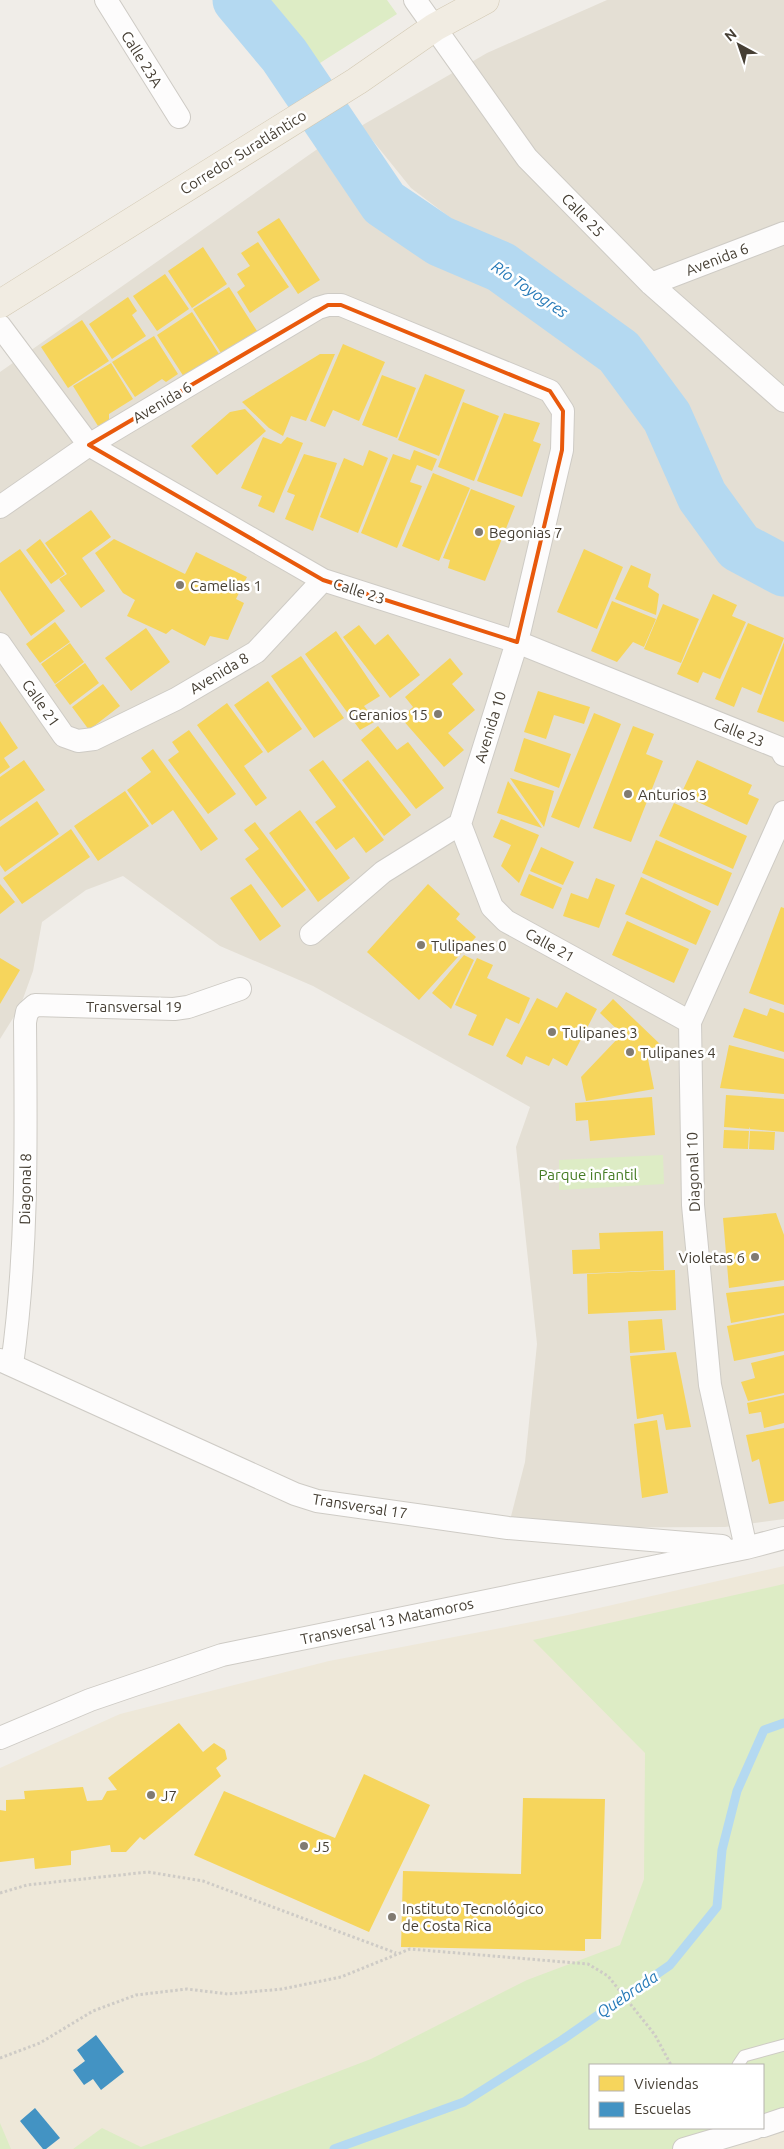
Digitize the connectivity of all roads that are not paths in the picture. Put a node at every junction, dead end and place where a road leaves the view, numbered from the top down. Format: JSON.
{"nodes":[{"id":1,"x":106,"y":0,"type":"edge"},
{"id":2,"x":415,"y":0,"type":"edge"},
{"id":3,"x":485,"y":0,"type":"edge"},
{"id":4,"x":436,"y":27,"type":"junction"},
{"id":5,"x":179,"y":117,"type":"dead end"},
{"id":6,"x":784,"y":233,"type":"edge"},
{"id":7,"x":650,"y":284,"type":"junction"},
{"id":8,"x":0,"y":304,"type":"edge"},
{"id":9,"x":0,"y":326,"type":"edge"},
{"id":10,"x":784,"y":401,"type":"edge"},
{"id":11,"x":89,"y":445,"type":"junction"},
{"id":12,"x":562,"y":450,"type":"joint"},
{"id":13,"x":0,"y":507,"type":"edge"},
{"id":14,"x":323,"y":580,"type":"junction"},
{"id":15,"x":517,"y":642,"type":"junction"},
{"id":16,"x":0,"y":644,"type":"edge"},
{"id":17,"x":94,"y":739,"type":"joint"},
{"id":18,"x":784,"y":755,"type":"edge"},
{"id":19,"x":784,"y":812,"type":"edge"},
{"id":20,"x":460,"y":824,"type":"junction"},
{"id":21,"x":312,"y":934,"type":"dead end"},
{"id":22,"x":240,"y":989,"type":"dead end"},
{"id":23,"x":27,"y":1012,"type":"joint"},
{"id":24,"x":690,"y":1022,"type":"junction"},
{"id":25,"x":6,"y":1363,"type":"edge"},
{"id":26,"x":784,"y":1538,"type":"edge"},
{"id":27,"x":746,"y":1548,"type":"junction"},
{"id":28,"x":0,"y":1738,"type":"edge"},
{"id":29,"x":784,"y":2045,"type":"edge"},
{"id":30,"x":739,"y":2064,"type":"edge"},
{"id":31,"x":784,"y":2119,"type":"edge"},
{"id":32,"x":764,"y":2125,"type":"edge"},
{"id":33,"x":749,"y":2129,"type":"edge"},
{"id":34,"x":684,"y":2149,"type":"edge"}],
"edges":[{"from":1,"to":5,"type":"street","name":"Calle 23A"},
{"from":2,"to":4,"type":"street","name":"Calle 25"},
{"from":3,"to":4,"type":"main road","name":"Corredor Suratlántico"},
{"from":4,"to":7,"type":"street","name":"Calle 25"},
{"from":4,"to":8,"type":"main road","name":"Corredor Suratlántico"},
{"from":6,"to":7,"type":"street","name":"Avenida 6"},
{"from":7,"to":10,"type":"street","name":"Calle 25"},
{"from":9,"to":11,"type":"street","name":"Calle 23"},
{"from":11,"to":12,"type":"street","name":"Avenida 6"},
{"from":11,"to":13,"type":"street","name":"Avenida 6"},
{"from":11,"to":14,"type":"street","name":"Calle 23"},
{"from":12,"to":15,"type":"street","name":"Avenida 10"},
{"from":14,"to":15,"type":"street","name":"Calle 23"},
{"from":14,"to":17,"type":"street","name":"Avenida 8"},
{"from":15,"to":18,"type":"street","name":"Calle 23"},
{"from":15,"to":20,"type":"street","name":"Avenida 10"},
{"from":16,"to":17,"type":"street","name":"Calle 21"},
{"from":19,"to":24,"type":"street","name":"Diagonal 10"},
{"from":20,"to":21,"type":"street"},
{"from":20,"to":24,"type":"street","name":"Calle 21"},
{"from":22,"to":23,"type":"street","name":"Transversal 19"},
{"from":23,"to":25,"type":"street","name":"Diagonal 8"},
{"from":24,"to":27,"type":"street","name":"Diagonal 10"},
{"from":25,"to":27,"type":"street","name":"Transversal 17"},
{"from":26,"to":27,"type":"street","name":"Transversal 13 Matamoros"},
{"from":27,"to":28,"type":"street","name":"Transversal 13 Matamoros"},
{"from":29,"to":30,"type":"lane"},
{"from":31,"to":32,"type":"street"},
{"from":33,"to":34,"type":"street"}]}
